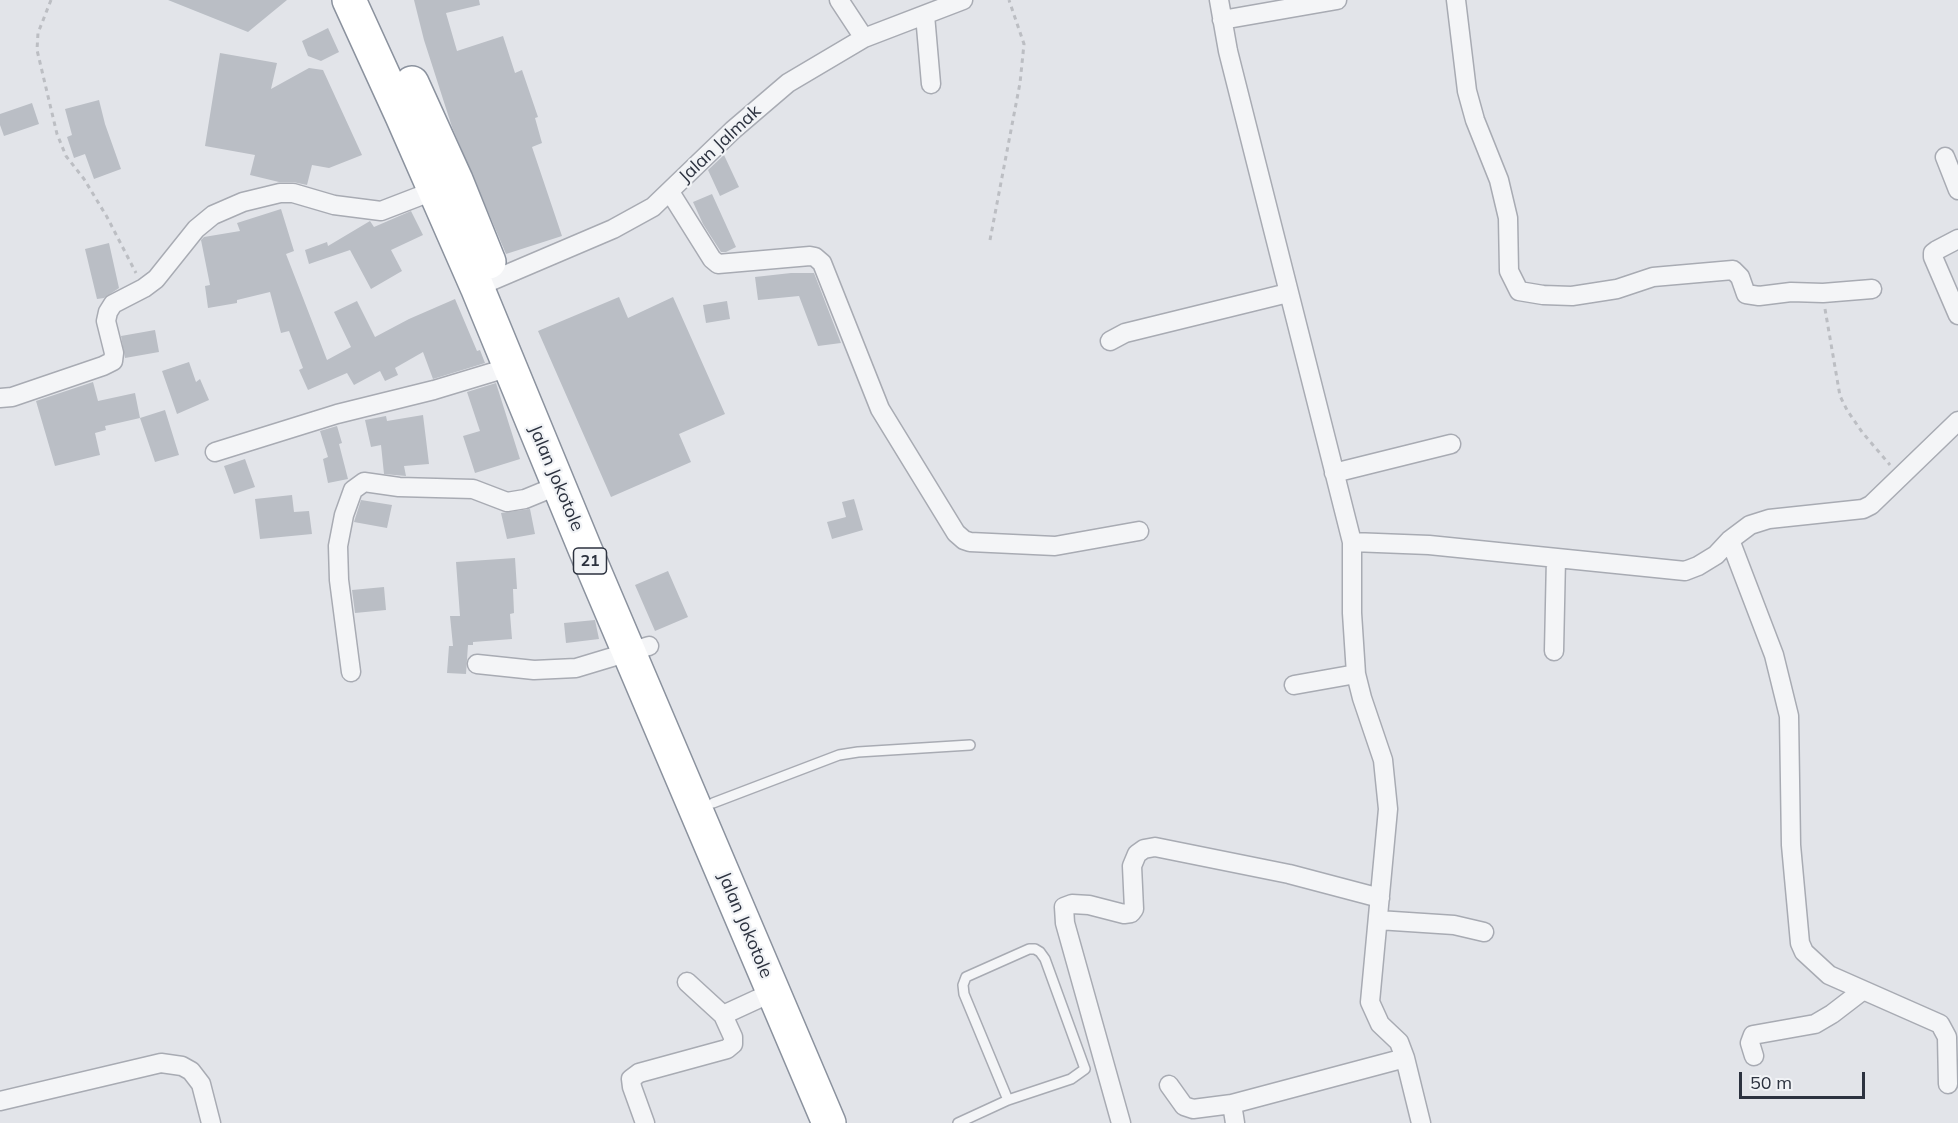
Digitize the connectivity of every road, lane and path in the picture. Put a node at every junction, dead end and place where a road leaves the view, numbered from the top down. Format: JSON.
{"nodes":[{"id":1,"x":51,"y":0,"type":"edge"},
{"id":2,"x":349,"y":0,"type":"edge"},
{"id":3,"x":373,"y":0,"type":"edge"},
{"id":4,"x":839,"y":0,"type":"edge"},
{"id":5,"x":963,"y":0,"type":"edge"},
{"id":6,"x":1009,"y":0,"type":"edge"},
{"id":7,"x":1219,"y":0,"type":"edge"},
{"id":8,"x":1337,"y":0,"type":"edge"},
{"id":9,"x":1456,"y":0,"type":"edge"},
{"id":10,"x":926,"y":15,"type":"junction"},
{"id":11,"x":1222,"y":20,"type":"junction"},
{"id":12,"x":864,"y":38,"type":"junction"},
{"id":13,"x":931,"y":84,"type":"dead end"},
{"id":14,"x":1945,"y":158,"type":"dead end"},
{"id":15,"x":1958,"y":190,"type":"edge"},
{"id":16,"x":433,"y":191,"type":"junction"},
{"id":17,"x":670,"y":192,"type":"junction"},
{"id":18,"x":1958,"y":239,"type":"edge"},
{"id":19,"x":990,"y":240,"type":"dead end"},
{"id":20,"x":486,"y":283,"type":"junction"},
{"id":21,"x":144,"y":288,"type":"junction"},
{"id":22,"x":1872,"y":289,"type":"dead end"},
{"id":23,"x":1288,"y":293,"type":"junction"},
{"id":24,"x":1823,"y":293,"type":"junction"},
{"id":25,"x":1958,"y":315,"type":"edge"},
{"id":26,"x":1110,"y":341,"type":"dead end"},
{"id":27,"x":510,"y":367,"type":"junction"},
{"id":28,"x":0,"y":399,"type":"edge"},
{"id":29,"x":1958,"y":421,"type":"edge"},
{"id":30,"x":1451,"y":444,"type":"dead end"},
{"id":31,"x":215,"y":452,"type":"dead end"},
{"id":32,"x":1334,"y":472,"type":"junction"},
{"id":33,"x":1900,"y":476,"type":"junction"},
{"id":34,"x":559,"y":484,"type":"junction"},
{"id":35,"x":1139,"y":531,"type":"dead end"},
{"id":36,"x":1730,"y":540,"type":"junction"},
{"id":37,"x":1352,"y":542,"type":"junction"},
{"id":38,"x":595,"y":545,"type":"junction"},
{"id":39,"x":1556,"y":558,"type":"junction"},
{"id":40,"x":639,"y":650,"type":"junction"},
{"id":41,"x":1554,"y":651,"type":"dead end"},
{"id":42,"x":477,"y":664,"type":"dead end"},
{"id":43,"x":351,"y":672,"type":"dead end"},
{"id":44,"x":1356,"y":674,"type":"junction"},
{"id":45,"x":1294,"y":685,"type":"dead end"},
{"id":46,"x":970,"y":745,"type":"dead end"},
{"id":47,"x":713,"y":803,"type":"junction"},
{"id":48,"x":1380,"y":898,"type":"junction"},
{"id":49,"x":1378,"y":920,"type":"junction"},
{"id":50,"x":1484,"y":932,"type":"dead end"},
{"id":51,"x":687,"y":982,"type":"dead end"},
{"id":52,"x":1862,"y":991,"type":"junction"},
{"id":53,"x":773,"y":992,"type":"junction"},
{"id":54,"x":723,"y":1015,"type":"junction"},
{"id":55,"x":1754,"y":1056,"type":"dead end"},
{"id":56,"x":1395,"y":1061,"type":"junction"},
{"id":57,"x":1948,"y":1084,"type":"dead end"},
{"id":58,"x":1169,"y":1085,"type":"dead end"},
{"id":59,"x":1008,"y":1100,"type":"junction"},
{"id":60,"x":0,"y":1101,"type":"edge"},
{"id":61,"x":1232,"y":1104,"type":"junction"},
{"id":62,"x":211,"y":1123,"type":"edge"},
{"id":63,"x":645,"y":1123,"type":"edge"},
{"id":64,"x":829,"y":1123,"type":"edge"},
{"id":65,"x":848,"y":1123,"type":"edge"},
{"id":66,"x":958,"y":1123,"type":"edge"},
{"id":67,"x":1121,"y":1123,"type":"edge"},
{"id":68,"x":1236,"y":1123,"type":"edge"},
{"id":69,"x":1421,"y":1123,"type":"edge"}],
"edges":[{"from":1,"to":21,"type":"path"},
{"from":2,"to":16,"type":"highway","name":"Jalan Jokotole","number":"21"},
{"from":3,"to":20,"type":"highway","name":"Jalan Jokotole","number":"21"},
{"from":4,"to":12,"type":"street"},
{"from":5,"to":10,"type":"street","name":"Jalan Jalmak"},
{"from":6,"to":19,"type":"path"},
{"from":7,"to":11,"type":"street"},
{"from":8,"to":11,"type":"street"},
{"from":9,"to":24,"type":"street"},
{"from":10,"to":12,"type":"street","name":"Jalan Jalmak"},
{"from":10,"to":13,"type":"street"},
{"from":11,"to":23,"type":"street"},
{"from":12,"to":17,"type":"street","name":"Jalan Jalmak"},
{"from":14,"to":15,"type":"street"},
{"from":16,"to":20,"type":"highway","name":"Jalan Jokotole","number":"21"},
{"from":16,"to":21,"type":"street"},
{"from":17,"to":20,"type":"street","name":"Jalan Jalmak"},
{"from":17,"to":35,"type":"street"},
{"from":18,"to":25,"type":"street"},
{"from":20,"to":27,"type":"highway","name":"Jalan Jokotole","number":"21"},
{"from":20,"to":38,"type":"highway","name":"Jalan Jokotole","number":"21"},
{"from":21,"to":28,"type":"street"},
{"from":22,"to":24,"type":"street"},
{"from":23,"to":26,"type":"street"},
{"from":23,"to":32,"type":"street"},
{"from":24,"to":33,"type":"path"},
{"from":27,"to":31,"type":"street"},
{"from":27,"to":34,"type":"highway","name":"Jalan Jokotole","number":"21"},
{"from":29,"to":33,"type":"street"},
{"from":30,"to":32,"type":"street"},
{"from":32,"to":37,"type":"street"},
{"from":33,"to":36,"type":"street"},
{"from":34,"to":38,"type":"highway","name":"Jalan Jokotole","number":"21"},
{"from":34,"to":43,"type":"street"},
{"from":36,"to":39,"type":"street"},
{"from":36,"to":52,"type":"street"},
{"from":37,"to":39,"type":"street"},
{"from":37,"to":44,"type":"street"},
{"from":38,"to":40,"type":"highway","name":"Jalan Jokotole","number":"21"},
{"from":39,"to":41,"type":"street"},
{"from":40,"to":42,"type":"street"},
{"from":40,"to":47,"type":"highway","name":"Jalan Jokotole","number":"21"},
{"from":40,"to":53,"type":"highway","name":"Jalan Jokotole","number":"21"},
{"from":44,"to":45,"type":"street"},
{"from":44,"to":48,"type":"street"},
{"from":46,"to":47,"type":"lane"},
{"from":47,"to":65,"type":"highway","name":"Jalan Jokotole","number":"21"},
{"from":48,"to":49,"type":"street"},
{"from":48,"to":67,"type":"street"},
{"from":49,"to":50,"type":"street"},
{"from":49,"to":56,"type":"street"},
{"from":51,"to":54,"type":"street"},
{"from":52,"to":55,"type":"street"},
{"from":52,"to":57,"type":"street"},
{"from":53,"to":54,"type":"street"},
{"from":53,"to":64,"type":"highway","name":"Jalan Jokotole","number":"21"},
{"from":54,"to":63,"type":"street"},
{"from":56,"to":61,"type":"street"},
{"from":56,"to":69,"type":"street"},
{"from":58,"to":61,"type":"street"},
{"from":59,"to":59,"type":"lane"},
{"from":59,"to":66,"type":"lane"},
{"from":60,"to":62,"type":"street"},
{"from":61,"to":68,"type":"street"}]}
